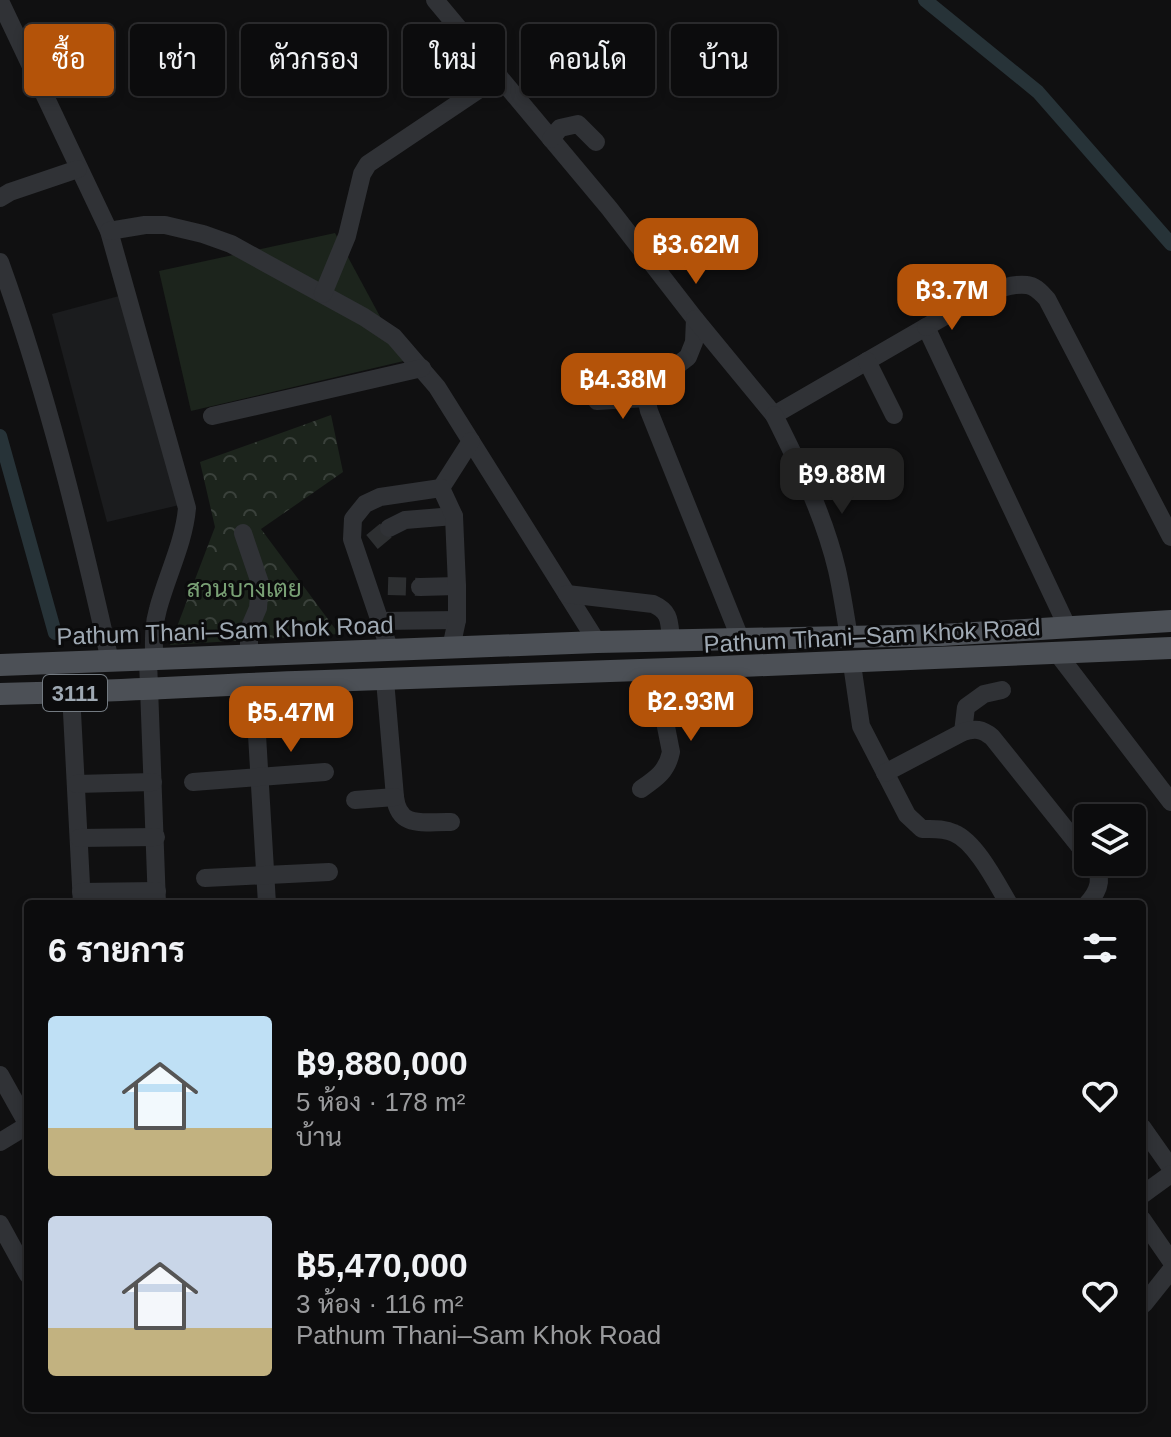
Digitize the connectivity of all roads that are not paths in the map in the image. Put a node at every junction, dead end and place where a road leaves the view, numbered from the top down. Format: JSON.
{"nodes":[{"id":1,"x":435,"y":0,"type":"edge"},
{"id":2,"x":0,"y":1,"type":"edge"},
{"id":3,"x":455,"y":24,"type":"edge"},
{"id":4,"x":505,"y":83,"type":"edge"},
{"id":5,"x":469,"y":96,"type":"edge"},
{"id":6,"x":551,"y":139,"type":"junction"},
{"id":7,"x":596,"y":142,"type":"dead end"},
{"id":8,"x":78,"y":169,"type":"junction"},
{"id":9,"x":0,"y":198,"type":"edge"},
{"id":10,"x":109,"y":231,"type":"junction"},
{"id":11,"x":0,"y":262,"type":"edge"},
{"id":12,"x":323,"y":294,"type":"junction"},
{"id":13,"x":695,"y":319,"type":"junction"},
{"id":14,"x":926,"y":327,"type":"junction"},
{"id":15,"x":867,"y":361,"type":"junction"},
{"id":16,"x":422,"y":368,"type":"junction"},
{"id":17,"x":646,"y":398,"type":"junction"},
{"id":18,"x":597,"y":401,"type":"dead end"},
{"id":19,"x":774,"y":415,"type":"junction"},
{"id":20,"x":894,"y":415,"type":"dead end"},
{"id":21,"x":212,"y":416,"type":"dead end"},
{"id":22,"x":471,"y":441,"type":"junction"},
{"id":23,"x":441,"y":488,"type":"junction"},
{"id":24,"x":454,"y":516,"type":"junction"},
{"id":25,"x":389,"y":528,"type":"tunnel mouth"},
{"id":26,"x":243,"y":533,"type":"dead end"},
{"id":27,"x":1171,"y":537,"type":"edge"},
{"id":28,"x":372,"y":542,"type":"tunnel mouth"},
{"id":29,"x":357,"y":554,"type":"junction"},
{"id":30,"x":388,"y":586,"type":"tunnel mouth"},
{"id":31,"x":457,"y":586,"type":"junction"},
{"id":32,"x":368,"y":587,"type":"junction"},
{"id":33,"x":420,"y":587,"type":"tunnel mouth"},
{"id":34,"x":567,"y":594,"type":"junction"},
{"id":35,"x":457,"y":620,"type":"junction"},
{"id":36,"x":380,"y":621,"type":"junction"},
{"id":37,"x":1171,"y":621,"type":"edge"},
{"id":38,"x":1067,"y":626,"type":"junction"},
{"id":39,"x":849,"y":637,"type":"junction"},
{"id":40,"x":740,"y":638,"type":"junction"},
{"id":41,"x":671,"y":640,"type":"junction"},
{"id":42,"x":597,"y":642,"type":"junction"},
{"id":43,"x":451,"y":648,"type":"junction"},
{"id":44,"x":1171,"y":648,"type":"edge"},
{"id":45,"x":390,"y":651,"type":"junction"},
{"id":46,"x":1057,"y":653,"type":"junction"},
{"id":47,"x":249,"y":656,"type":"junction"},
{"id":48,"x":151,"y":659,"type":"junction"},
{"id":49,"x":110,"y":661,"type":"junction"},
{"id":50,"x":852,"y":664,"type":"junction"},
{"id":51,"x":0,"y":665,"type":"edge"},
{"id":52,"x":655,"y":671,"type":"junction"},
{"id":53,"x":385,"y":680,"type":"junction"},
{"id":54,"x":254,"y":684,"type":"junction"},
{"id":55,"x":149,"y":690,"type":"junction"},
{"id":56,"x":1002,"y":690,"type":"dead end"},
{"id":57,"x":71,"y":693,"type":"junction"},
{"id":58,"x":0,"y":694,"type":"edge"},
{"id":59,"x":963,"y":732,"type":"junction"},
{"id":60,"x":325,"y":772,"type":"dead end"},
{"id":61,"x":885,"y":773,"type":"junction"},
{"id":62,"x":259,"y":777,"type":"junction"},
{"id":63,"x":153,"y":782,"type":"junction"},
{"id":64,"x":193,"y":782,"type":"dead end"},
{"id":65,"x":76,"y":784,"type":"junction"},
{"id":66,"x":641,"y":789,"type":"dead end"},
{"id":67,"x":395,"y":797,"type":"junction"},
{"id":68,"x":355,"y":800,"type":"dead end"},
{"id":69,"x":1171,"y":802,"type":"edge"},
{"id":70,"x":451,"y":822,"type":"dead end"},
{"id":71,"x":156,"y":837,"type":"junction"},
{"id":72,"x":79,"y":838,"type":"junction"},
{"id":73,"x":1074,"y":840,"type":"edge"},
{"id":74,"x":329,"y":872,"type":"dead end"},
{"id":75,"x":266,"y":874,"type":"junction"},
{"id":76,"x":1098,"y":876,"type":"edge"},
{"id":77,"x":205,"y":878,"type":"dead end"},
{"id":78,"x":82,"y":898,"type":"edge"},
{"id":79,"x":157,"y":898,"type":"edge"},
{"id":80,"x":267,"y":900,"type":"edge"},
{"id":81,"x":1006,"y":900,"type":"edge"},
{"id":82,"x":1090,"y":900,"type":"edge"},
{"id":83,"x":0,"y":1075,"type":"edge"},
{"id":84,"x":24,"y":1118,"type":"edge"},
{"id":85,"x":24,"y":1127,"type":"edge"},
{"id":86,"x":1146,"y":1133,"type":"edge"},
{"id":87,"x":0,"y":1142,"type":"edge"},
{"id":88,"x":1171,"y":1168,"type":"edge"},
{"id":89,"x":1171,"y":1174,"type":"edge"},
{"id":90,"x":1146,"y":1192,"type":"edge"},
{"id":91,"x":0,"y":1224,"type":"edge"},
{"id":92,"x":1146,"y":1225,"type":"edge"},
{"id":93,"x":1171,"y":1261,"type":"edge"},
{"id":94,"x":24,"y":1268,"type":"edge"},
{"id":95,"x":1171,"y":1270,"type":"edge"},
{"id":96,"x":1146,"y":1301,"type":"edge"}],
"edges":[{"from":1,"to":3,"type":"street"},
{"from":2,"to":8,"type":"street"},
{"from":4,"to":6,"type":"street"},
{"from":5,"to":12,"type":"street"},
{"from":6,"to":7,"type":"street"},
{"from":6,"to":13,"type":"street"},
{"from":8,"to":9,"type":"street"},
{"from":8,"to":10,"type":"street"},
{"from":10,"to":12,"type":"street"},
{"from":10,"to":48,"type":"street"},
{"from":11,"to":49,"type":"street"},
{"from":12,"to":16,"type":"street"},
{"from":13,"to":17,"type":"street"},
{"from":13,"to":19,"type":"street"},
{"from":14,"to":15,"type":"street"},
{"from":14,"to":27,"type":"street"},
{"from":14,"to":38,"type":"street"},
{"from":15,"to":19,"type":"street"},
{"from":15,"to":20,"type":"street"},
{"from":16,"to":21,"type":"street"},
{"from":16,"to":22,"type":"street"},
{"from":17,"to":18,"type":"street"},
{"from":17,"to":40,"type":"street"},
{"from":19,"to":39,"type":"street"},
{"from":22,"to":23,"type":"street"},
{"from":22,"to":34,"type":"street"},
{"from":23,"to":24,"type":"street"},
{"from":23,"to":29,"type":"street"},
{"from":24,"to":25,"type":"street"},
{"from":24,"to":31,"type":"street"},
{"from":26,"to":47,"type":"street"},
{"from":28,"to":29,"type":"street"},
{"from":29,"to":32,"type":"street"},
{"from":30,"to":32,"type":"street"},
{"from":31,"to":33,"type":"street"},
{"from":31,"to":35,"type":"street"},
{"from":32,"to":36,"type":"street"},
{"from":34,"to":41,"type":"street"},
{"from":34,"to":42,"type":"street"},
{"from":35,"to":36,"type":"street"},
{"from":35,"to":43,"type":"street"},
{"from":36,"to":45,"type":"street"},
{"from":37,"to":38,"type":"main road","name":"Pathum Thani–Sam Khok Road","number":"3111"},
{"from":38,"to":39,"type":"main road","name":"Pathum Thani–Sam Khok Road","number":"3111"},
{"from":39,"to":40,"type":"main road","name":"Pathum Thani–Sam Khok Road","number":"3111"},
{"from":40,"to":41,"type":"main road","name":"Pathum Thani–Sam Khok Road","number":"3111"},
{"from":41,"to":42,"type":"main road","name":"Pathum Thani–Sam Khok Road","number":"3111"},
{"from":42,"to":43,"type":"main road","name":"Pathum Thani–Sam Khok Road","number":"3111"},
{"from":43,"to":45,"type":"main road","name":"Pathum Thani–Sam Khok Road","number":"3111"},
{"from":44,"to":46,"type":"main road","name":"Pathum Thani–Sam Khok Road","number":"3111"},
{"from":45,"to":47,"type":"main road","name":"Pathum Thani–Sam Khok Road","number":"3111"},
{"from":46,"to":50,"type":"main road","name":"Pathum Thani–Sam Khok Road","number":"3111"},
{"from":46,"to":69,"type":"street"},
{"from":47,"to":48,"type":"main road","name":"Pathum Thani–Sam Khok Road","number":"3111"},
{"from":48,"to":49,"type":"main road","name":"Pathum Thani–Sam Khok Road","number":"3111"},
{"from":48,"to":55,"type":"street"},
{"from":49,"to":51,"type":"main road","name":"Pathum Thani–Sam Khok Road","number":"3111"},
{"from":50,"to":52,"type":"main road","name":"Pathum Thani–Sam Khok Road","number":"3111"},
{"from":50,"to":61,"type":"street"},
{"from":52,"to":53,"type":"main road","name":"Pathum Thani–Sam Khok Road","number":"3111"},
{"from":52,"to":66,"type":"street"},
{"from":53,"to":54,"type":"main road","name":"Pathum Thani–Sam Khok Road","number":"3111"},
{"from":53,"to":67,"type":"street"},
{"from":54,"to":55,"type":"main road","name":"Pathum Thani–Sam Khok Road","number":"3111"},
{"from":54,"to":62,"type":"street"},
{"from":55,"to":57,"type":"main road","name":"Pathum Thani–Sam Khok Road","number":"3111"},
{"from":55,"to":63,"type":"street"},
{"from":56,"to":59,"type":"street"},
{"from":57,"to":58,"type":"main road","name":"Pathum Thani–Sam Khok Road","number":"3111"},
{"from":57,"to":65,"type":"street"},
{"from":59,"to":61,"type":"street"},
{"from":59,"to":73,"type":"street"},
{"from":60,"to":62,"type":"street"},
{"from":61,"to":81,"type":"street"},
{"from":62,"to":64,"type":"street"},
{"from":62,"to":75,"type":"street"},
{"from":63,"to":65,"type":"street"},
{"from":63,"to":71,"type":"street"},
{"from":65,"to":72,"type":"street"},
{"from":67,"to":68,"type":"street"},
{"from":67,"to":70,"type":"street"},
{"from":71,"to":72,"type":"street"},
{"from":71,"to":79,"type":"street"},
{"from":72,"to":78,"type":"street"},
{"from":74,"to":75,"type":"street"},
{"from":75,"to":77,"type":"street"},
{"from":75,"to":80,"type":"street"},
{"from":76,"to":82,"type":"street"},
{"from":78,"to":79,"type":"street"},
{"from":83,"to":84,"type":"street"},
{"from":85,"to":87,"type":"street"},
{"from":86,"to":88,"type":"street"},
{"from":89,"to":90,"type":"street"},
{"from":91,"to":94,"type":"street"},
{"from":92,"to":93,"type":"street"},
{"from":95,"to":96,"type":"street"}]}
